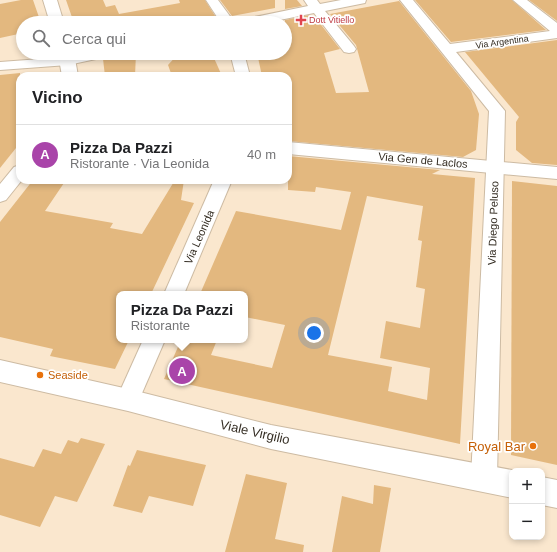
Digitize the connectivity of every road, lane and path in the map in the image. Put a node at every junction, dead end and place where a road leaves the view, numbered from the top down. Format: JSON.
{"nodes":[{"id":1,"x":50,"y":0,"type":"edge"},
{"id":2,"x":212,"y":0,"type":"edge"},
{"id":3,"x":360,"y":0,"type":"edge"},
{"id":4,"x":406,"y":0,"type":"edge"},
{"id":5,"x":519,"y":0,"type":"edge"},
{"id":6,"x":313,"y":4,"type":"edge"},
{"id":7,"x":55,"y":16,"type":"edge"},
{"id":8,"x":223,"y":16,"type":"edge"},
{"id":9,"x":270,"y":16,"type":"edge"},
{"id":10,"x":557,"y":30,"type":"edge"},
{"id":11,"x":557,"y":34,"type":"edge"},
{"id":12,"x":349,"y":49,"type":"dead end"},
{"id":13,"x":447,"y":49,"type":"junction"},
{"id":14,"x":79,"y":60,"type":"edge"},
{"id":15,"x":239,"y":60,"type":"edge"},
{"id":16,"x":68,"y":63,"type":"edge"},
{"id":17,"x":0,"y":66,"type":"edge"},
{"id":18,"x":242,"y":72,"type":"edge"},
{"id":19,"x":292,"y":148,"type":"edge"},
{"id":20,"x":495,"y":167,"type":"junction"},
{"id":21,"x":557,"y":173,"type":"edge"},
{"id":22,"x":16,"y":176,"type":"edge"},
{"id":23,"x":221,"y":184,"type":"edge"},
{"id":24,"x":0,"y":196,"type":"edge"},
{"id":25,"x":175,"y":291,"type":"edge"},
{"id":26,"x":153,"y":343,"type":"edge"},
{"id":27,"x":0,"y":371,"type":"edge"},
{"id":28,"x":128,"y":400,"type":"junction"},
{"id":29,"x":484,"y":478,"type":"junction"},
{"id":30,"x":509,"y":483,"type":"edge"},
{"id":31,"x":545,"y":492,"type":"edge"},
{"id":32,"x":557,"y":494,"type":"edge"}],
"edges":[{"from":1,"to":7,"type":"main road"},
{"from":2,"to":8,"type":"street"},
{"from":3,"to":6,"type":"street"},
{"from":4,"to":13,"type":"street","name":"Via Diego Peluso"},
{"from":5,"to":10,"type":"street"},
{"from":6,"to":9,"type":"street"},
{"from":6,"to":12,"type":"street"},
{"from":11,"to":13,"type":"street","name":"Via Argentina"},
{"from":13,"to":20,"type":"street","name":"Via Diego Peluso"},
{"from":14,"to":16,"type":"street"},
{"from":15,"to":18,"type":"street"},
{"from":16,"to":17,"type":"street"},
{"from":19,"to":20,"type":"main road","name":"Via Gen de Laclos"},
{"from":20,"to":21,"type":"main road","name":"Via Gen de Laclos"},
{"from":20,"to":29,"type":"street","name":"Via Diego Peluso"},
{"from":22,"to":24,"type":"street"},
{"from":23,"to":25,"type":"street","name":"Via Leonida"},
{"from":26,"to":28,"type":"street"},
{"from":27,"to":28,"type":"main road","name":"Viale Virgilio"},
{"from":28,"to":29,"type":"main road","name":"Viale Virgilio"},
{"from":29,"to":30,"type":"main road","name":"Viale Virgilio"},
{"from":31,"to":32,"type":"main road"}]}
